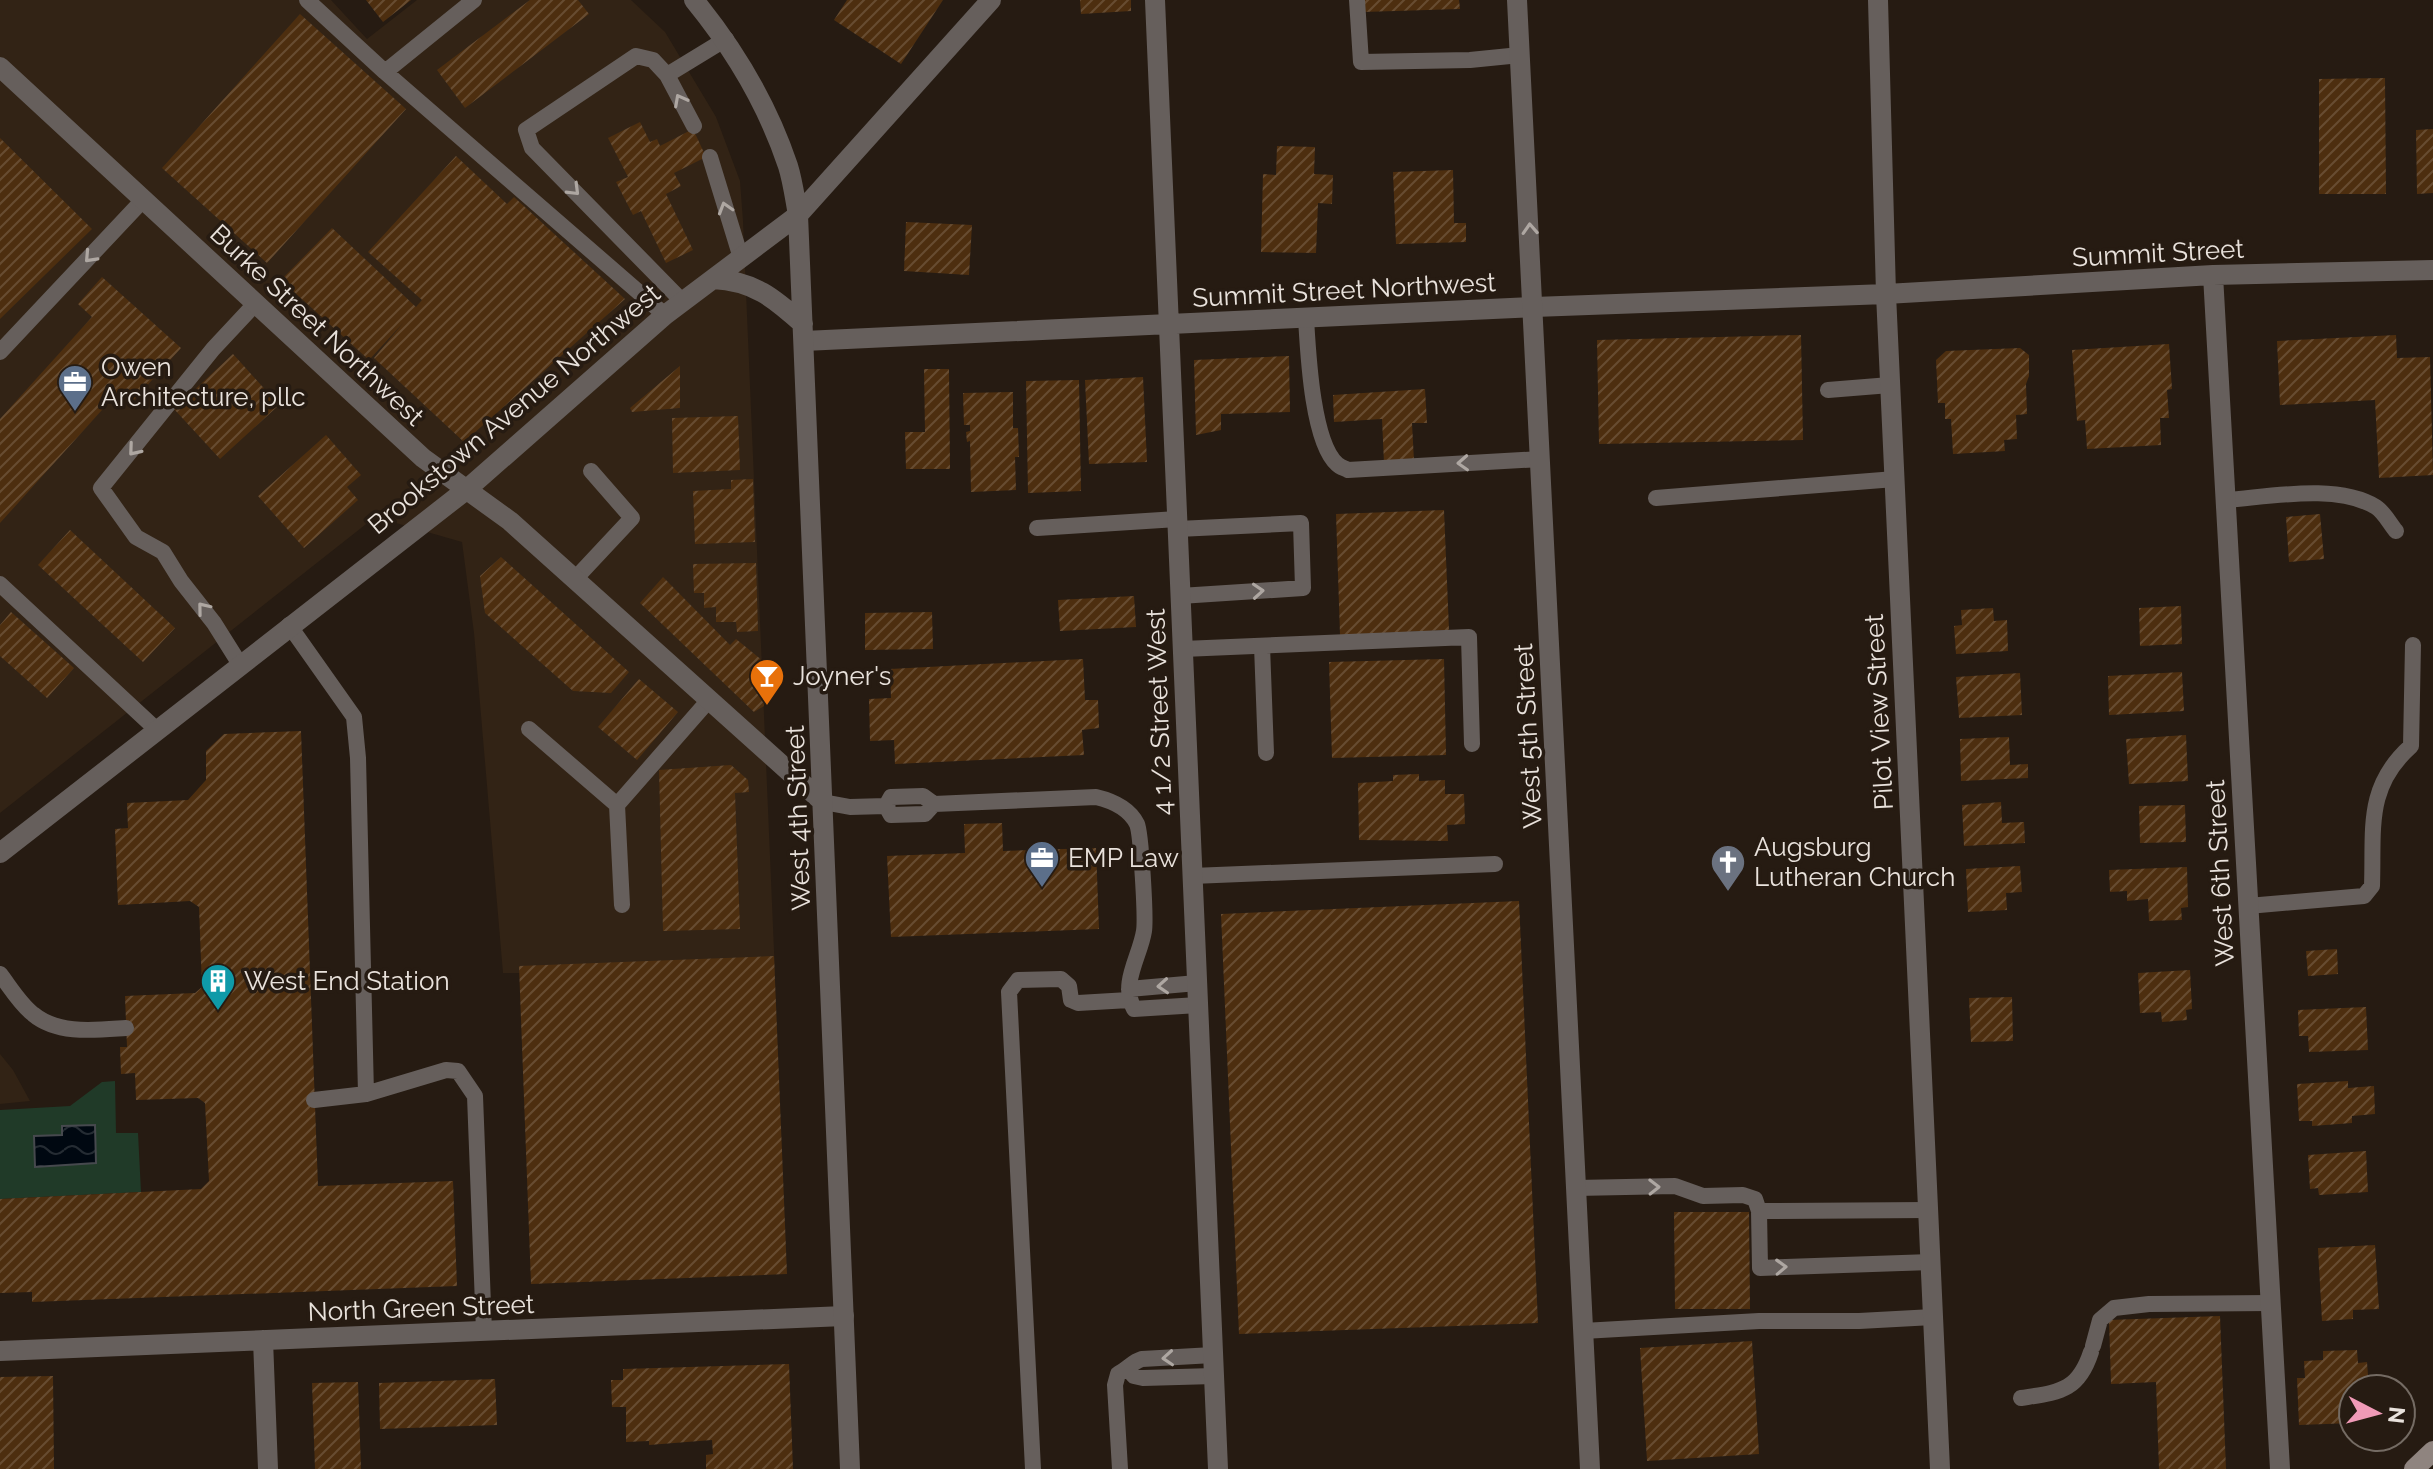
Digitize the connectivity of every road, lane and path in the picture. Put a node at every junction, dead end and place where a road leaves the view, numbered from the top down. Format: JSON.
{"nodes":[{"id":1,"x":307,"y":0,"type":"edge"},
{"id":2,"x":474,"y":0,"type":"edge"},
{"id":3,"x":694,"y":0,"type":"edge"},
{"id":4,"x":1155,"y":0,"type":"edge"},
{"id":5,"x":1357,"y":0,"type":"edge"},
{"id":6,"x":1517,"y":0,"type":"edge"},
{"id":7,"x":1878,"y":0,"type":"edge"},
{"id":8,"x":983,"y":3,"type":"edge"},
{"id":9,"x":726,"y":39,"type":"junction"},
{"id":10,"x":1520,"y":55,"type":"junction"},
{"id":11,"x":0,"y":67,"type":"edge"},
{"id":12,"x":385,"y":72,"type":"junction"},
{"id":13,"x":667,"y":75,"type":"junction"},
{"id":14,"x":694,"y":126,"type":"dead end"},
{"id":15,"x":710,"y":157,"type":"dead end"},
{"id":16,"x":143,"y":200,"type":"junction"},
{"id":17,"x":798,"y":215,"type":"junction"},
{"id":18,"x":741,"y":258,"type":"junction"},
{"id":19,"x":2433,"y":270,"type":"edge"},
{"id":20,"x":2213,"y":275,"type":"junction"},
{"id":21,"x":713,"y":279,"type":"junction"},
{"id":22,"x":1886,"y":294,"type":"junction"},
{"id":23,"x":683,"y":302,"type":"junction"},
{"id":24,"x":255,"y":304,"type":"junction"},
{"id":25,"x":1534,"y":307,"type":"junction"},
{"id":26,"x":665,"y":315,"type":"junction"},
{"id":27,"x":1306,"y":318,"type":"junction"},
{"id":28,"x":1169,"y":324,"type":"junction"},
{"id":29,"x":804,"y":332,"type":"junction"},
{"id":30,"x":0,"y":352,"type":"edge"},
{"id":31,"x":1890,"y":385,"type":"junction"},
{"id":32,"x":1828,"y":390,"type":"dead end"},
{"id":33,"x":1541,"y":459,"type":"junction"},
{"id":34,"x":591,"y":471,"type":"dead end"},
{"id":35,"x":1895,"y":479,"type":"junction"},
{"id":36,"x":466,"y":490,"type":"junction"},
{"id":37,"x":1656,"y":498,"type":"dead end"},
{"id":38,"x":2226,"y":500,"type":"junction"},
{"id":39,"x":1177,"y":524,"type":"junction"},
{"id":40,"x":1037,"y":528,"type":"dead end"},
{"id":41,"x":2396,"y":531,"type":"dead end"},
{"id":42,"x":574,"y":580,"type":"junction"},
{"id":43,"x":0,"y":584,"type":"edge"},
{"id":44,"x":1180,"y":596,"type":"junction"},
{"id":45,"x":289,"y":625,"type":"junction"},
{"id":46,"x":2413,"y":645,"type":"dead end"},
{"id":47,"x":1262,"y":646,"type":"junction"},
{"id":48,"x":1183,"y":649,"type":"junction"},
{"id":49,"x":241,"y":666,"type":"junction"},
{"id":50,"x":709,"y":700,"type":"junction"},
{"id":51,"x":529,"y":729,"type":"dead end"},
{"id":52,"x":158,"y":731,"type":"junction"},
{"id":53,"x":1472,"y":744,"type":"dead end"},
{"id":54,"x":1266,"y":753,"type":"dead end"},
{"id":55,"x":823,"y":802,"type":"junction"},
{"id":56,"x":617,"y":805,"type":"junction"},
{"id":57,"x":0,"y":853,"type":"edge"},
{"id":58,"x":1495,"y":864,"type":"dead end"},
{"id":59,"x":1192,"y":876,"type":"junction"},
{"id":60,"x":622,"y":905,"type":"dead end"},
{"id":61,"x":2248,"y":906,"type":"junction"},
{"id":62,"x":0,"y":974,"type":"edge"},
{"id":63,"x":1197,"y":983,"type":"junction"},
{"id":64,"x":1131,"y":999,"type":"junction"},
{"id":65,"x":1198,"y":1005,"type":"junction"},
{"id":66,"x":126,"y":1028,"type":"dead end"},
{"id":67,"x":366,"y":1094,"type":"junction"},
{"id":68,"x":314,"y":1100,"type":"dead end"},
{"id":69,"x":1576,"y":1188,"type":"junction"},
{"id":70,"x":1928,"y":1210,"type":"junction"},
{"id":71,"x":1759,"y":1211,"type":"junction"},
{"id":72,"x":1931,"y":1262,"type":"junction"},
{"id":73,"x":2270,"y":1303,"type":"junction"},
{"id":74,"x":844,"y":1316,"type":"junction"},
{"id":75,"x":1933,"y":1317,"type":"junction"},
{"id":76,"x":484,"y":1331,"type":"junction"},
{"id":77,"x":1583,"y":1331,"type":"junction"},
{"id":78,"x":263,"y":1340,"type":"junction"},
{"id":79,"x":0,"y":1351,"type":"edge"},
{"id":80,"x":1213,"y":1355,"type":"junction"},
{"id":81,"x":1128,"y":1369,"type":"junction"},
{"id":82,"x":1214,"y":1376,"type":"junction"},
{"id":83,"x":2021,"y":1398,"type":"dead end"},
{"id":84,"x":2433,"y":1451,"type":"edge"},
{"id":85,"x":268,"y":1469,"type":"edge"},
{"id":86,"x":850,"y":1469,"type":"edge"},
{"id":87,"x":1033,"y":1469,"type":"edge"},
{"id":88,"x":1120,"y":1469,"type":"edge"},
{"id":89,"x":1218,"y":1469,"type":"edge"},
{"id":90,"x":1590,"y":1469,"type":"edge"},
{"id":91,"x":1940,"y":1469,"type":"edge"},
{"id":92,"x":2280,"y":1469,"type":"edge"},
{"id":93,"x":2414,"y":1469,"type":"edge"}],
"edges":[{"from":1,"to":12,"type":"lane"},
{"from":2,"to":12,"type":"lane"},
{"from":3,"to":9,"type":"street","name":"West 4th Street"},
{"from":4,"to":28,"type":"street","name":"4 1/2 Street West"},
{"from":5,"to":10,"type":"lane"},
{"from":6,"to":10,"type":"street","name":"West 5th Street"},
{"from":7,"to":22,"type":"street","name":"Pilot View Street"},
{"from":8,"to":17,"type":"street","name":"Brookstown Avenue Northwest"},
{"from":9,"to":13,"type":"lane"},
{"from":9,"to":17,"type":"street","name":"West 4th Street"},
{"from":25,"to":10,"type":"street","name":"West 5th Street","one_way":true},
{"from":11,"to":16,"type":"street","name":"Burke Street Northwest"},
{"from":12,"to":26,"type":"lane"},
{"from":14,"to":13,"type":"lane","one_way":true},
{"from":13,"to":23,"type":"lane","one_way":true},
{"from":18,"to":15,"type":"lane","one_way":true},
{"from":16,"to":24,"type":"street","name":"Burke Street Northwest"},
{"from":16,"to":30,"type":"lane","one_way":true},
{"from":17,"to":18,"type":"street","name":"Brookstown Avenue Northwest"},
{"from":17,"to":29,"type":"street","name":"West 4th Street"},
{"from":18,"to":21,"type":"street","name":"Brookstown Avenue Northwest"},
{"from":19,"to":20,"type":"street","name":"Summit Street"},
{"from":20,"to":22,"type":"street","name":"Summit Street"},
{"from":20,"to":38,"type":"street","name":"West 6th Street"},
{"from":21,"to":23,"type":"street","name":"Brookstown Avenue Northwest"},
{"from":21,"to":29,"type":"street"},
{"from":22,"to":25,"type":"street","name":"Summit Street Northwest"},
{"from":22,"to":31,"type":"street","name":"Pilot View Street"},
{"from":23,"to":26,"type":"street","name":"Brookstown Avenue Northwest"},
{"from":24,"to":36,"type":"street","name":"Burke Street Northwest"},
{"from":24,"to":49,"type":"lane"},
{"from":25,"to":27,"type":"street","name":"Summit Street Northwest"},
{"from":25,"to":33,"type":"street","name":"West 5th Street"},
{"from":26,"to":36,"type":"street","name":"Brookstown Avenue Northwest"},
{"from":27,"to":28,"type":"street","name":"Summit Street Northwest"},
{"from":33,"to":27,"type":"lane","one_way":true},
{"from":28,"to":29,"type":"street","name":"Summit Street Northwest"},
{"from":28,"to":39,"type":"street","name":"4 1/2 Street West"},
{"from":29,"to":55,"type":"street","name":"West 4th Street"},
{"from":31,"to":32,"type":"lane"},
{"from":31,"to":35,"type":"street","name":"Pilot View Street"},
{"from":33,"to":69,"type":"street","name":"West 5th Street"},
{"from":34,"to":42,"type":"lane"},
{"from":35,"to":37,"type":"lane"},
{"from":35,"to":70,"type":"street","name":"Pilot View Street"},
{"from":36,"to":42,"type":"street","name":"Burke Street Northwest"},
{"from":36,"to":45,"type":"street","name":"Brookstown Avenue Northwest"},
{"from":38,"to":41,"type":"lane"},
{"from":38,"to":61,"type":"street","name":"West 6th Street"},
{"from":39,"to":40,"type":"lane"},
{"from":39,"to":44,"type":"street","name":"4 1/2 Street West"},
{"from":44,"to":39,"type":"lane","one_way":true},
{"from":42,"to":50,"type":"street","name":"Burke Street Northwest"},
{"from":43,"to":52,"type":"lane"},
{"from":44,"to":48,"type":"street","name":"4 1/2 Street West"},
{"from":45,"to":49,"type":"street","name":"Brookstown Avenue Northwest"},
{"from":45,"to":67,"type":"lane"},
{"from":46,"to":61,"type":"lane"},
{"from":47,"to":48,"type":"lane"},
{"from":47,"to":53,"type":"lane"},
{"from":47,"to":54,"type":"lane"},
{"from":48,"to":59,"type":"street","name":"4 1/2 Street West"},
{"from":49,"to":52,"type":"street","name":"Brookstown Avenue Northwest"},
{"from":50,"to":55,"type":"street","name":"Burke Street Northwest"},
{"from":50,"to":56,"type":"lane"},
{"from":51,"to":56,"type":"lane"},
{"from":52,"to":57,"type":"street","name":"Brookstown Avenue Northwest"},
{"from":55,"to":64,"type":"lane"},
{"from":55,"to":74,"type":"street","name":"West 4th Street"},
{"from":56,"to":60,"type":"lane"},
{"from":58,"to":59,"type":"lane"},
{"from":59,"to":63,"type":"street","name":"4 1/2 Street West"},
{"from":61,"to":73,"type":"street","name":"West 6th Street"},
{"from":62,"to":66,"type":"lane"},
{"from":63,"to":64,"type":"lane","one_way":true},
{"from":63,"to":65,"type":"street","name":"4 1/2 Street West"},
{"from":64,"to":65,"type":"lane"},
{"from":64,"to":87,"type":"lane"},
{"from":65,"to":80,"type":"street","name":"4 1/2 Street West"},
{"from":67,"to":68,"type":"lane"},
{"from":67,"to":76,"type":"lane"},
{"from":69,"to":71,"type":"lane","one_way":true},
{"from":69,"to":77,"type":"street","name":"West 5th Street"},
{"from":70,"to":71,"type":"lane"},
{"from":70,"to":72,"type":"street","name":"Pilot View Street"},
{"from":71,"to":72,"type":"lane","one_way":true},
{"from":72,"to":75,"type":"street","name":"Pilot View Street"},
{"from":73,"to":83,"type":"lane"},
{"from":73,"to":92,"type":"street","name":"West 6th Street"},
{"from":74,"to":76,"type":"street","name":"North Green Street"},
{"from":74,"to":86,"type":"street","name":"West 4th Street"},
{"from":75,"to":77,"type":"lane"},
{"from":75,"to":91,"type":"street","name":"Pilot View Street"},
{"from":76,"to":78,"type":"street","name":"North Green Street"},
{"from":77,"to":90,"type":"street","name":"West 5th Street"},
{"from":78,"to":79,"type":"street","name":"North Green Street"},
{"from":78,"to":85,"type":"street"},
{"from":80,"to":81,"type":"lane","one_way":true},
{"from":80,"to":82,"type":"street","name":"4 1/2 Street West"},
{"from":81,"to":82,"type":"lane"},
{"from":81,"to":88,"type":"lane"},
{"from":82,"to":89,"type":"street","name":"4 1/2 Street West"},
{"from":84,"to":93,"type":"main road"}]}
